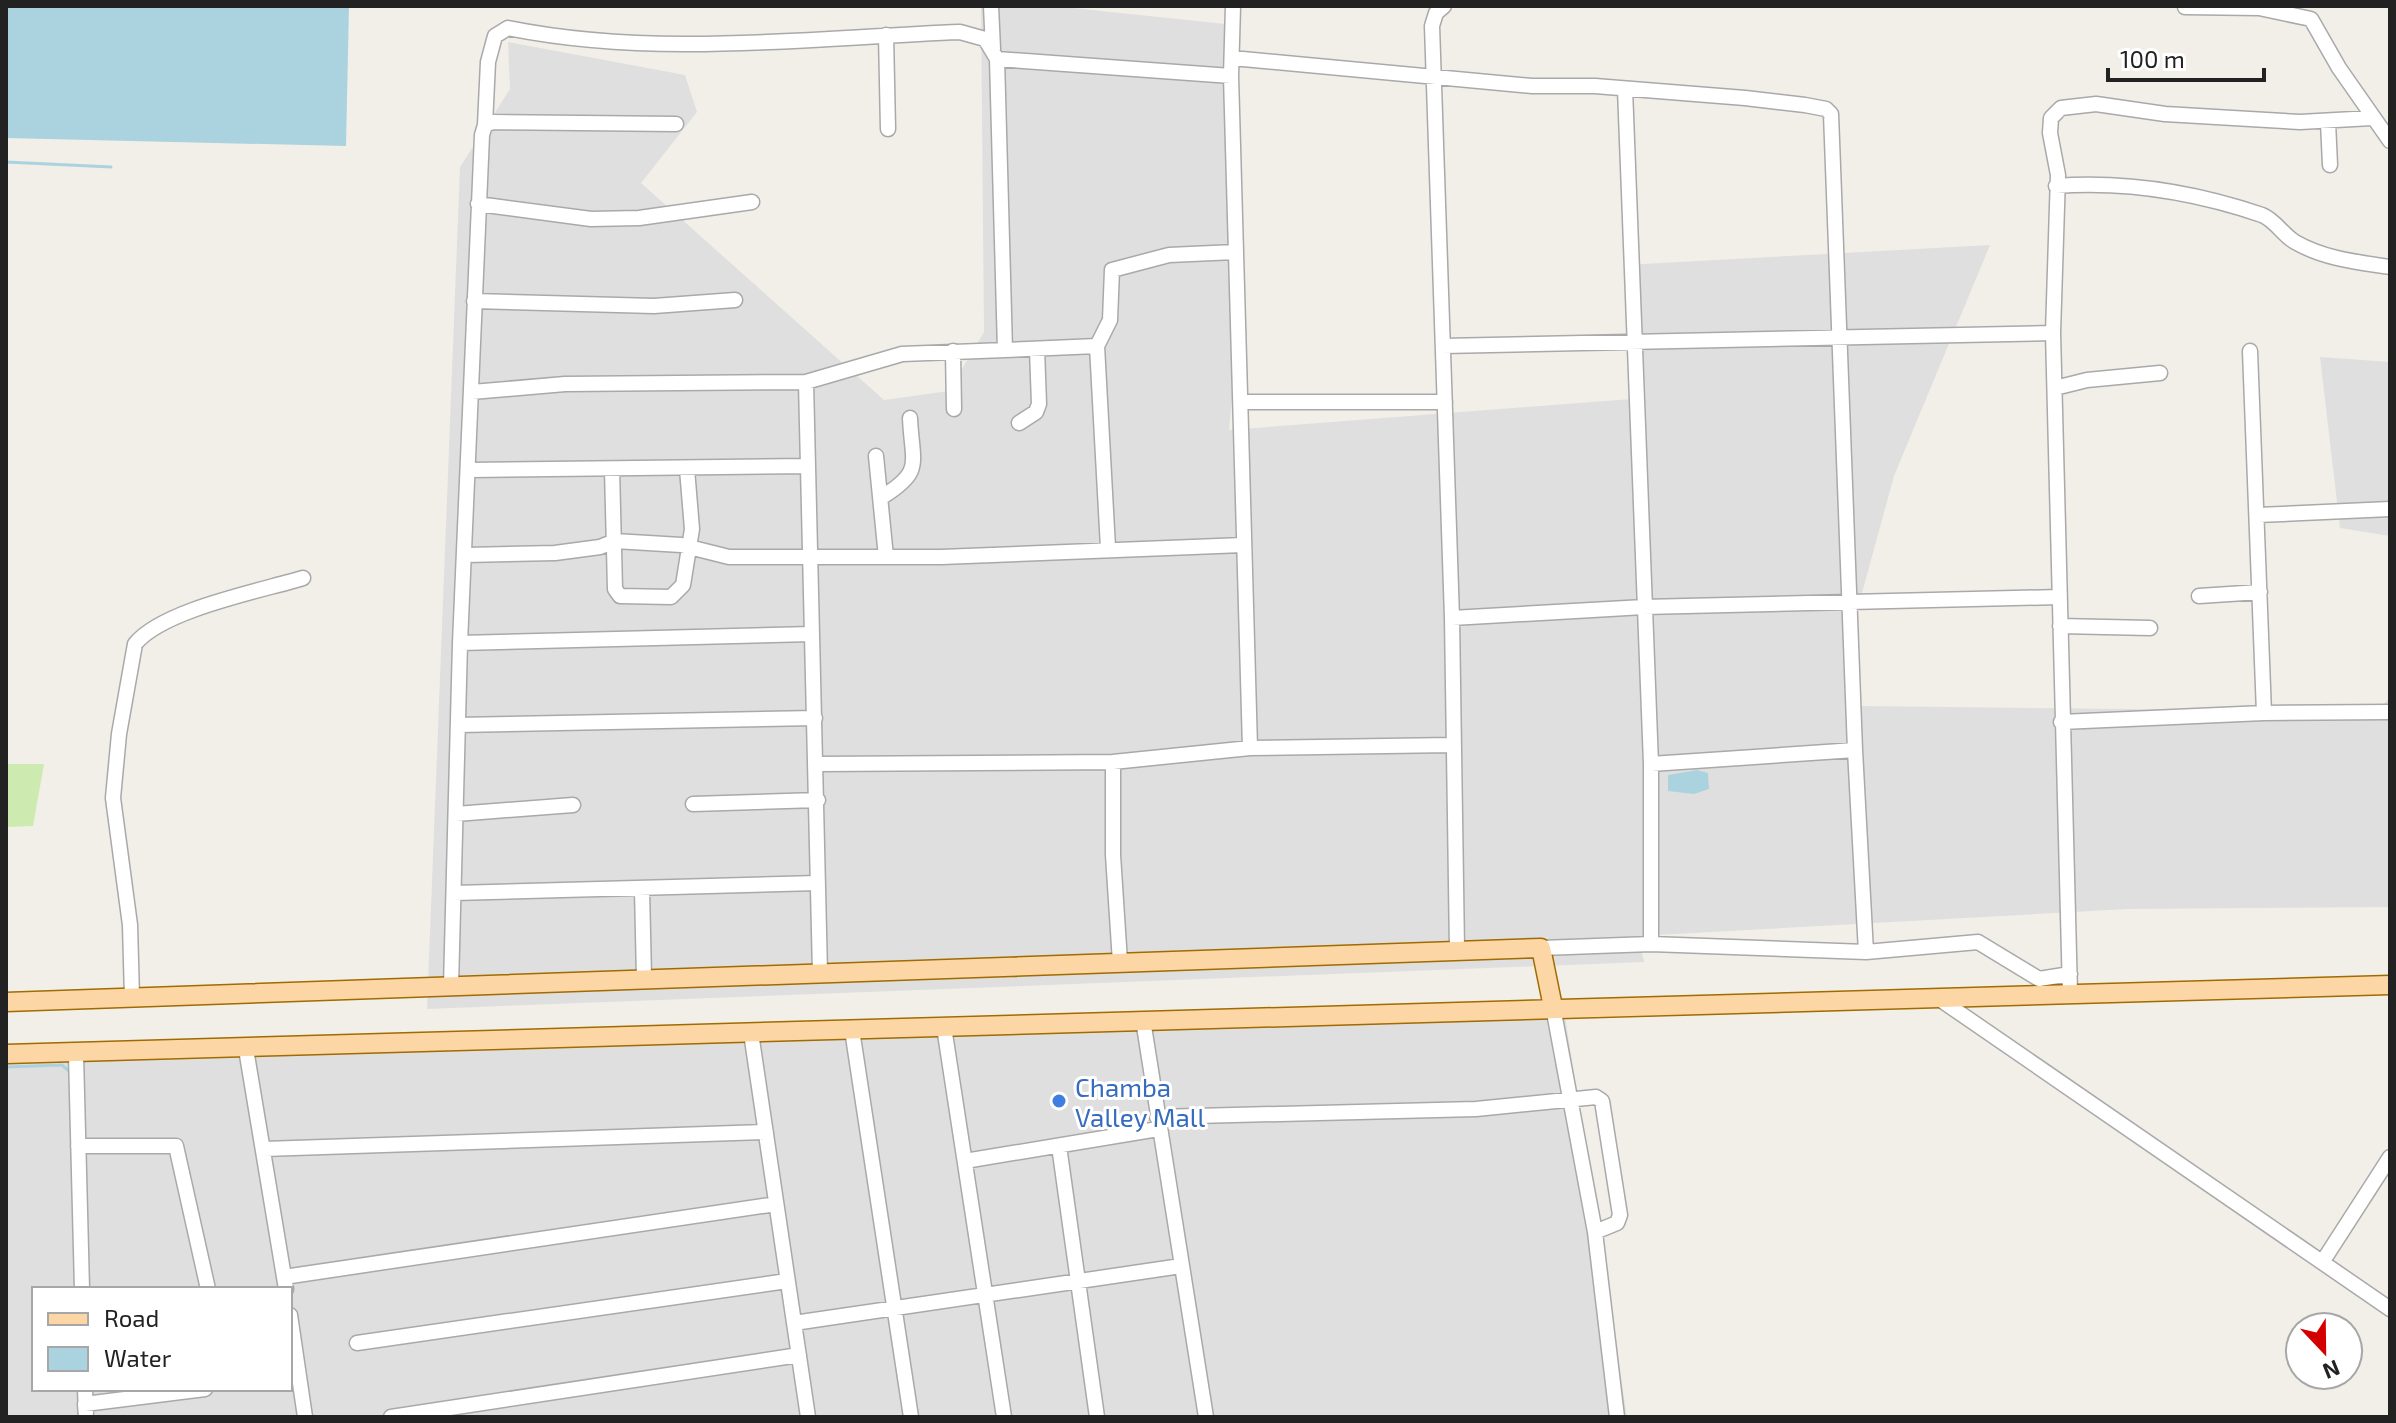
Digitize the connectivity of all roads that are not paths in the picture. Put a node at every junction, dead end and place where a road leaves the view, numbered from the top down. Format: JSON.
{"nodes":[{"id":1,"x":991,"y":6,"type":"edge"},
{"id":2,"x":1233,"y":6,"type":"edge"},
{"id":3,"x":1444,"y":6,"type":"edge"},
{"id":4,"x":2185,"y":7,"type":"edge"},
{"id":5,"x":2309,"y":12,"type":"edge"},
{"id":6,"x":886,"y":35,"type":"junction"},
{"id":7,"x":995,"y":54,"type":"junction"},
{"id":8,"x":1232,"y":58,"type":"junction"},
{"id":9,"x":1231,"y":76,"type":"junction"},
{"id":10,"x":1433,"y":77,"type":"junction"},
{"id":11,"x":1625,"y":89,"type":"junction"},
{"id":12,"x":2372,"y":118,"type":"junction"},
{"id":13,"x":2328,"y":122,"type":"junction"},
{"id":14,"x":676,"y":124,"type":"dead end"},
{"id":15,"x":485,"y":125,"type":"junction"},
{"id":16,"x":888,"y":129,"type":"dead end"},
{"id":17,"x":2390,"y":141,"type":"edge"},
{"id":18,"x":2330,"y":165,"type":"dead end"},
{"id":19,"x":2056,"y":186,"type":"junction"},
{"id":20,"x":752,"y":202,"type":"dead end"},
{"id":21,"x":478,"y":204,"type":"junction"},
{"id":22,"x":1235,"y":252,"type":"junction"},
{"id":23,"x":2390,"y":267,"type":"edge"},
{"id":24,"x":735,"y":300,"type":"dead end"},
{"id":25,"x":474,"y":301,"type":"junction"},
{"id":26,"x":2053,"y":333,"type":"junction"},
{"id":27,"x":1842,"y":338,"type":"junction"},
{"id":28,"x":1637,"y":343,"type":"junction"},
{"id":29,"x":1097,"y":346,"type":"junction"},
{"id":30,"x":1443,"y":346,"type":"junction"},
{"id":31,"x":1037,"y":349,"type":"junction"},
{"id":32,"x":1005,"y":350,"type":"junction"},
{"id":33,"x":953,"y":351,"type":"junction"},
{"id":34,"x":2250,"y":351,"type":"dead end"},
{"id":35,"x":2160,"y":373,"type":"dead end"},
{"id":36,"x":806,"y":382,"type":"junction"},
{"id":37,"x":2055,"y":388,"type":"junction"},
{"id":38,"x":472,"y":392,"type":"junction"},
{"id":39,"x":1242,"y":402,"type":"junction"},
{"id":40,"x":1445,"y":402,"type":"junction"},
{"id":41,"x":954,"y":409,"type":"dead end"},
{"id":42,"x":910,"y":418,"type":"dead end"},
{"id":43,"x":1019,"y":423,"type":"dead end"},
{"id":44,"x":876,"y":456,"type":"dead end"},
{"id":45,"x":807,"y":466,"type":"junction"},
{"id":46,"x":612,"y":469,"type":"junction"},
{"id":47,"x":687,"y":469,"type":"junction"},
{"id":48,"x":470,"y":470,"type":"junction"},
{"id":49,"x":882,"y":497,"type":"junction"},
{"id":50,"x":2390,"y":509,"type":"edge"},
{"id":51,"x":2258,"y":515,"type":"junction"},
{"id":52,"x":615,"y":541,"type":"junction"},
{"id":53,"x":1243,"y":545,"type":"junction"},
{"id":54,"x":691,"y":547,"type":"junction"},
{"id":55,"x":1108,"y":548,"type":"junction"},
{"id":56,"x":811,"y":554,"type":"junction"},
{"id":57,"x":466,"y":555,"type":"junction"},
{"id":58,"x":886,"y":557,"type":"junction"},
{"id":59,"x":303,"y":578,"type":"dead end"},
{"id":60,"x":2260,"y":592,"type":"junction"},
{"id":61,"x":2199,"y":596,"type":"dead end"},
{"id":62,"x":2059,"y":597,"type":"junction"},
{"id":63,"x":1850,"y":602,"type":"junction"},
{"id":64,"x":1644,"y":607,"type":"junction"},
{"id":65,"x":1452,"y":618,"type":"junction"},
{"id":66,"x":2060,"y":626,"type":"junction"},
{"id":67,"x":2150,"y":628,"type":"dead end"},
{"id":68,"x":812,"y":634,"type":"junction"},
{"id":69,"x":460,"y":643,"type":"junction"},
{"id":70,"x":2390,"y":712,"type":"edge"},
{"id":71,"x":2264,"y":713,"type":"junction"},
{"id":72,"x":815,"y":718,"type":"junction"},
{"id":73,"x":2061,"y":722,"type":"junction"},
{"id":74,"x":458,"y":725,"type":"junction"},
{"id":75,"x":1452,"y":745,"type":"junction"},
{"id":76,"x":1250,"y":748,"type":"junction"},
{"id":77,"x":1855,"y":750,"type":"junction"},
{"id":78,"x":1113,"y":762,"type":"junction"},
{"id":79,"x":817,"y":764,"type":"junction"},
{"id":80,"x":1651,"y":764,"type":"junction"},
{"id":81,"x":818,"y":800,"type":"junction"},
{"id":82,"x":693,"y":804,"type":"dead end"},
{"id":83,"x":573,"y":805,"type":"dead end"},
{"id":84,"x":456,"y":814,"type":"junction"},
{"id":85,"x":818,"y":883,"type":"junction"},
{"id":86,"x":642,"y":890,"type":"junction"},
{"id":87,"x":454,"y":893,"type":"junction"},
{"id":88,"x":1651,"y":944,"type":"junction"},
{"id":89,"x":1541,"y":948,"type":"junction"},
{"id":90,"x":1457,"y":950,"type":"junction"},
{"id":91,"x":1866,"y":952,"type":"junction"},
{"id":92,"x":1120,"y":962,"type":"junction"},
{"id":93,"x":820,"y":973,"type":"junction"},
{"id":94,"x":644,"y":978,"type":"junction"},
{"id":95,"x":2070,"y":983,"type":"junction"},
{"id":96,"x":2390,"y":985,"type":"edge"},
{"id":97,"x":451,"y":986,"type":"junction"},
{"id":98,"x":132,"y":997,"type":"junction"},
{"id":99,"x":1938,"y":997,"type":"junction"},
{"id":100,"x":6,"y":1002,"type":"edge"},
{"id":101,"x":1553,"y":1007,"type":"junction"},
{"id":102,"x":1143,"y":1020,"type":"junction"},
{"id":103,"x":944,"y":1027,"type":"junction"},
{"id":104,"x":852,"y":1030,"type":"junction"},
{"id":105,"x":751,"y":1033,"type":"junction"},
{"id":106,"x":246,"y":1049,"type":"junction"},
{"id":107,"x":6,"y":1054,"type":"edge"},
{"id":108,"x":76,"y":1055,"type":"junction"},
{"id":109,"x":1570,"y":1099,"type":"junction"},
{"id":110,"x":1157,"y":1123,"type":"junction"},
{"id":111,"x":766,"y":1132,"type":"junction"},
{"id":112,"x":78,"y":1146,"type":"junction"},
{"id":113,"x":1059,"y":1146,"type":"junction"},
{"id":114,"x":264,"y":1149,"type":"junction"},
{"id":115,"x":2390,"y":1157,"type":"edge"},
{"id":116,"x":965,"y":1161,"type":"junction"},
{"id":117,"x":776,"y":1204,"type":"junction"},
{"id":118,"x":1595,"y":1232,"type":"junction"},
{"id":119,"x":2323,"y":1261,"type":"junction"},
{"id":120,"x":1181,"y":1266,"type":"junction"},
{"id":121,"x":787,"y":1281,"type":"junction"},
{"id":122,"x":1076,"y":1282,"type":"junction"},
{"id":123,"x":285,"y":1283,"type":"edge"},
{"id":124,"x":82,"y":1287,"type":"edge"},
{"id":125,"x":208,"y":1287,"type":"edge"},
{"id":126,"x":984,"y":1297,"type":"junction"},
{"id":127,"x":893,"y":1308,"type":"junction"},
{"id":128,"x":2390,"y":1309,"type":"edge"},
{"id":129,"x":794,"y":1323,"type":"junction"},
{"id":130,"x":292,"y":1329,"type":"edge"},
{"id":131,"x":357,"y":1343,"type":"dead end"},
{"id":132,"x":799,"y":1355,"type":"junction"},
{"id":133,"x":192,"y":1391,"type":"edge"},
{"id":134,"x":86,"y":1407,"type":"edge"},
{"id":135,"x":305,"y":1417,"type":"edge"},
{"id":136,"x":391,"y":1417,"type":"edge"},
{"id":137,"x":808,"y":1417,"type":"edge"},
{"id":138,"x":911,"y":1417,"type":"edge"},
{"id":139,"x":1004,"y":1417,"type":"edge"},
{"id":140,"x":1097,"y":1417,"type":"edge"},
{"id":141,"x":1206,"y":1417,"type":"edge"},
{"id":142,"x":1617,"y":1417,"type":"edge"}],
"edges":[{"from":1,"to":7,"type":"street"},
{"from":2,"to":8,"type":"street"},
{"from":3,"to":10,"type":"street"},
{"from":4,"to":5,"type":"street"},
{"from":5,"to":12,"type":"street"},
{"from":6,"to":7,"type":"street"},
{"from":6,"to":15,"type":"street"},
{"from":6,"to":16,"type":"street"},
{"from":7,"to":9,"type":"street"},
{"from":7,"to":32,"type":"street"},
{"from":8,"to":9,"type":"street"},
{"from":8,"to":10,"type":"street"},
{"from":9,"to":22,"type":"street"},
{"from":10,"to":11,"type":"street"},
{"from":10,"to":30,"type":"street"},
{"from":11,"to":27,"type":"street"},
{"from":11,"to":28,"type":"street"},
{"from":12,"to":13,"type":"street"},
{"from":12,"to":17,"type":"street"},
{"from":13,"to":18,"type":"street"},
{"from":13,"to":19,"type":"street"},
{"from":14,"to":15,"type":"street"},
{"from":15,"to":21,"type":"street"},
{"from":19,"to":23,"type":"street"},
{"from":19,"to":26,"type":"street"},
{"from":20,"to":21,"type":"street"},
{"from":21,"to":25,"type":"street"},
{"from":22,"to":29,"type":"street"},
{"from":22,"to":39,"type":"street"},
{"from":24,"to":25,"type":"street"},
{"from":25,"to":38,"type":"street"},
{"from":26,"to":27,"type":"street"},
{"from":26,"to":37,"type":"street"},
{"from":27,"to":28,"type":"street"},
{"from":27,"to":63,"type":"street"},
{"from":28,"to":30,"type":"street"},
{"from":28,"to":64,"type":"street"},
{"from":29,"to":31,"type":"street"},
{"from":29,"to":55,"type":"street"},
{"from":30,"to":40,"type":"street"},
{"from":31,"to":32,"type":"street"},
{"from":31,"to":43,"type":"street"},
{"from":32,"to":33,"type":"street"},
{"from":33,"to":36,"type":"street"},
{"from":33,"to":41,"type":"street"},
{"from":34,"to":51,"type":"street"},
{"from":35,"to":37,"type":"street"},
{"from":36,"to":38,"type":"street"},
{"from":36,"to":45,"type":"street"},
{"from":37,"to":62,"type":"street"},
{"from":38,"to":48,"type":"street"},
{"from":39,"to":40,"type":"street"},
{"from":39,"to":53,"type":"street"},
{"from":40,"to":65,"type":"street"},
{"from":42,"to":49,"type":"street"},
{"from":44,"to":49,"type":"street"},
{"from":45,"to":47,"type":"street"},
{"from":45,"to":56,"type":"street"},
{"from":46,"to":47,"type":"street"},
{"from":46,"to":48,"type":"street"},
{"from":46,"to":52,"type":"street"},
{"from":47,"to":54,"type":"street"},
{"from":48,"to":57,"type":"street"},
{"from":49,"to":58,"type":"street"},
{"from":50,"to":51,"type":"street"},
{"from":51,"to":60,"type":"street"},
{"from":52,"to":54,"type":"street"},
{"from":52,"to":54,"type":"street"},
{"from":52,"to":57,"type":"street"},
{"from":53,"to":55,"type":"street"},
{"from":53,"to":76,"type":"street"},
{"from":54,"to":56,"type":"street"},
{"from":55,"to":58,"type":"street"},
{"from":56,"to":58,"type":"street"},
{"from":56,"to":68,"type":"street"},
{"from":57,"to":69,"type":"street"},
{"from":59,"to":98,"type":"street"},
{"from":60,"to":61,"type":"street"},
{"from":60,"to":71,"type":"street"},
{"from":62,"to":63,"type":"street"},
{"from":62,"to":66,"type":"street"},
{"from":63,"to":64,"type":"street"},
{"from":63,"to":77,"type":"street"},
{"from":64,"to":65,"type":"street"},
{"from":64,"to":80,"type":"street"},
{"from":65,"to":75,"type":"street"},
{"from":66,"to":67,"type":"street"},
{"from":66,"to":73,"type":"street"},
{"from":68,"to":69,"type":"street"},
{"from":68,"to":72,"type":"street"},
{"from":69,"to":74,"type":"street"},
{"from":70,"to":71,"type":"street"},
{"from":71,"to":73,"type":"street"},
{"from":72,"to":74,"type":"street"},
{"from":72,"to":79,"type":"street"},
{"from":73,"to":95,"type":"street"},
{"from":74,"to":84,"type":"street"},
{"from":75,"to":76,"type":"street"},
{"from":75,"to":90,"type":"street"},
{"from":76,"to":78,"type":"street"},
{"from":77,"to":80,"type":"street"},
{"from":77,"to":91,"type":"street"},
{"from":78,"to":79,"type":"street"},
{"from":78,"to":92,"type":"street"},
{"from":79,"to":81,"type":"street"},
{"from":80,"to":88,"type":"street"},
{"from":81,"to":82,"type":"street"},
{"from":81,"to":85,"type":"street"},
{"from":83,"to":84,"type":"street"},
{"from":84,"to":87,"type":"street"},
{"from":85,"to":86,"type":"street"},
{"from":85,"to":93,"type":"street"},
{"from":86,"to":87,"type":"street"},
{"from":86,"to":94,"type":"street"},
{"from":87,"to":97,"type":"street"},
{"from":88,"to":89,"type":"street"},
{"from":88,"to":91,"type":"street"},
{"from":89,"to":90,"type":"main road"},
{"from":89,"to":101,"type":"main road"},
{"from":90,"to":92,"type":"main road"},
{"from":91,"to":95,"type":"street"},
{"from":92,"to":93,"type":"main road"},
{"from":93,"to":94,"type":"main road"},
{"from":94,"to":97,"type":"main road"},
{"from":95,"to":96,"type":"main road"},
{"from":95,"to":99,"type":"main road"},
{"from":97,"to":98,"type":"main road"},
{"from":98,"to":100,"type":"main road"},
{"from":99,"to":101,"type":"main road"},
{"from":99,"to":119,"type":"street"},
{"from":101,"to":102,"type":"main road"},
{"from":101,"to":109,"type":"street"},
{"from":102,"to":103,"type":"main road"},
{"from":102,"to":110,"type":"street"},
{"from":103,"to":104,"type":"main road"},
{"from":103,"to":116,"type":"street"},
{"from":104,"to":105,"type":"main road"},
{"from":104,"to":127,"type":"street"},
{"from":105,"to":106,"type":"main road"},
{"from":105,"to":111,"type":"street"},
{"from":106,"to":108,"type":"main road"},
{"from":106,"to":114,"type":"street"},
{"from":107,"to":108,"type":"main road"},
{"from":108,"to":112,"type":"street"},
{"from":109,"to":110,"type":"street"},
{"from":109,"to":118,"type":"street"},
{"from":109,"to":118,"type":"street"},
{"from":110,"to":113,"type":"street"},
{"from":110,"to":120,"type":"street"},
{"from":111,"to":114,"type":"street"},
{"from":111,"to":117,"type":"street"},
{"from":112,"to":124,"type":"street"},
{"from":112,"to":125,"type":"street"},
{"from":113,"to":116,"type":"street"},
{"from":113,"to":122,"type":"street"},
{"from":114,"to":123,"type":"street"},
{"from":115,"to":119,"type":"street"},
{"from":116,"to":126,"type":"street"},
{"from":117,"to":121,"type":"street"},
{"from":117,"to":123,"type":"street"},
{"from":118,"to":142,"type":"street"},
{"from":119,"to":128,"type":"street"},
{"from":120,"to":122,"type":"street"},
{"from":120,"to":141,"type":"street"},
{"from":121,"to":129,"type":"street"},
{"from":121,"to":131,"type":"street"},
{"from":122,"to":126,"type":"street"},
{"from":122,"to":140,"type":"street"},
{"from":126,"to":127,"type":"street"},
{"from":126,"to":139,"type":"street"},
{"from":127,"to":129,"type":"street"},
{"from":127,"to":138,"type":"street"},
{"from":129,"to":132,"type":"street"},
{"from":130,"to":135,"type":"street"},
{"from":132,"to":136,"type":"street"},
{"from":132,"to":137,"type":"street"},
{"from":133,"to":134,"type":"street"}]}
